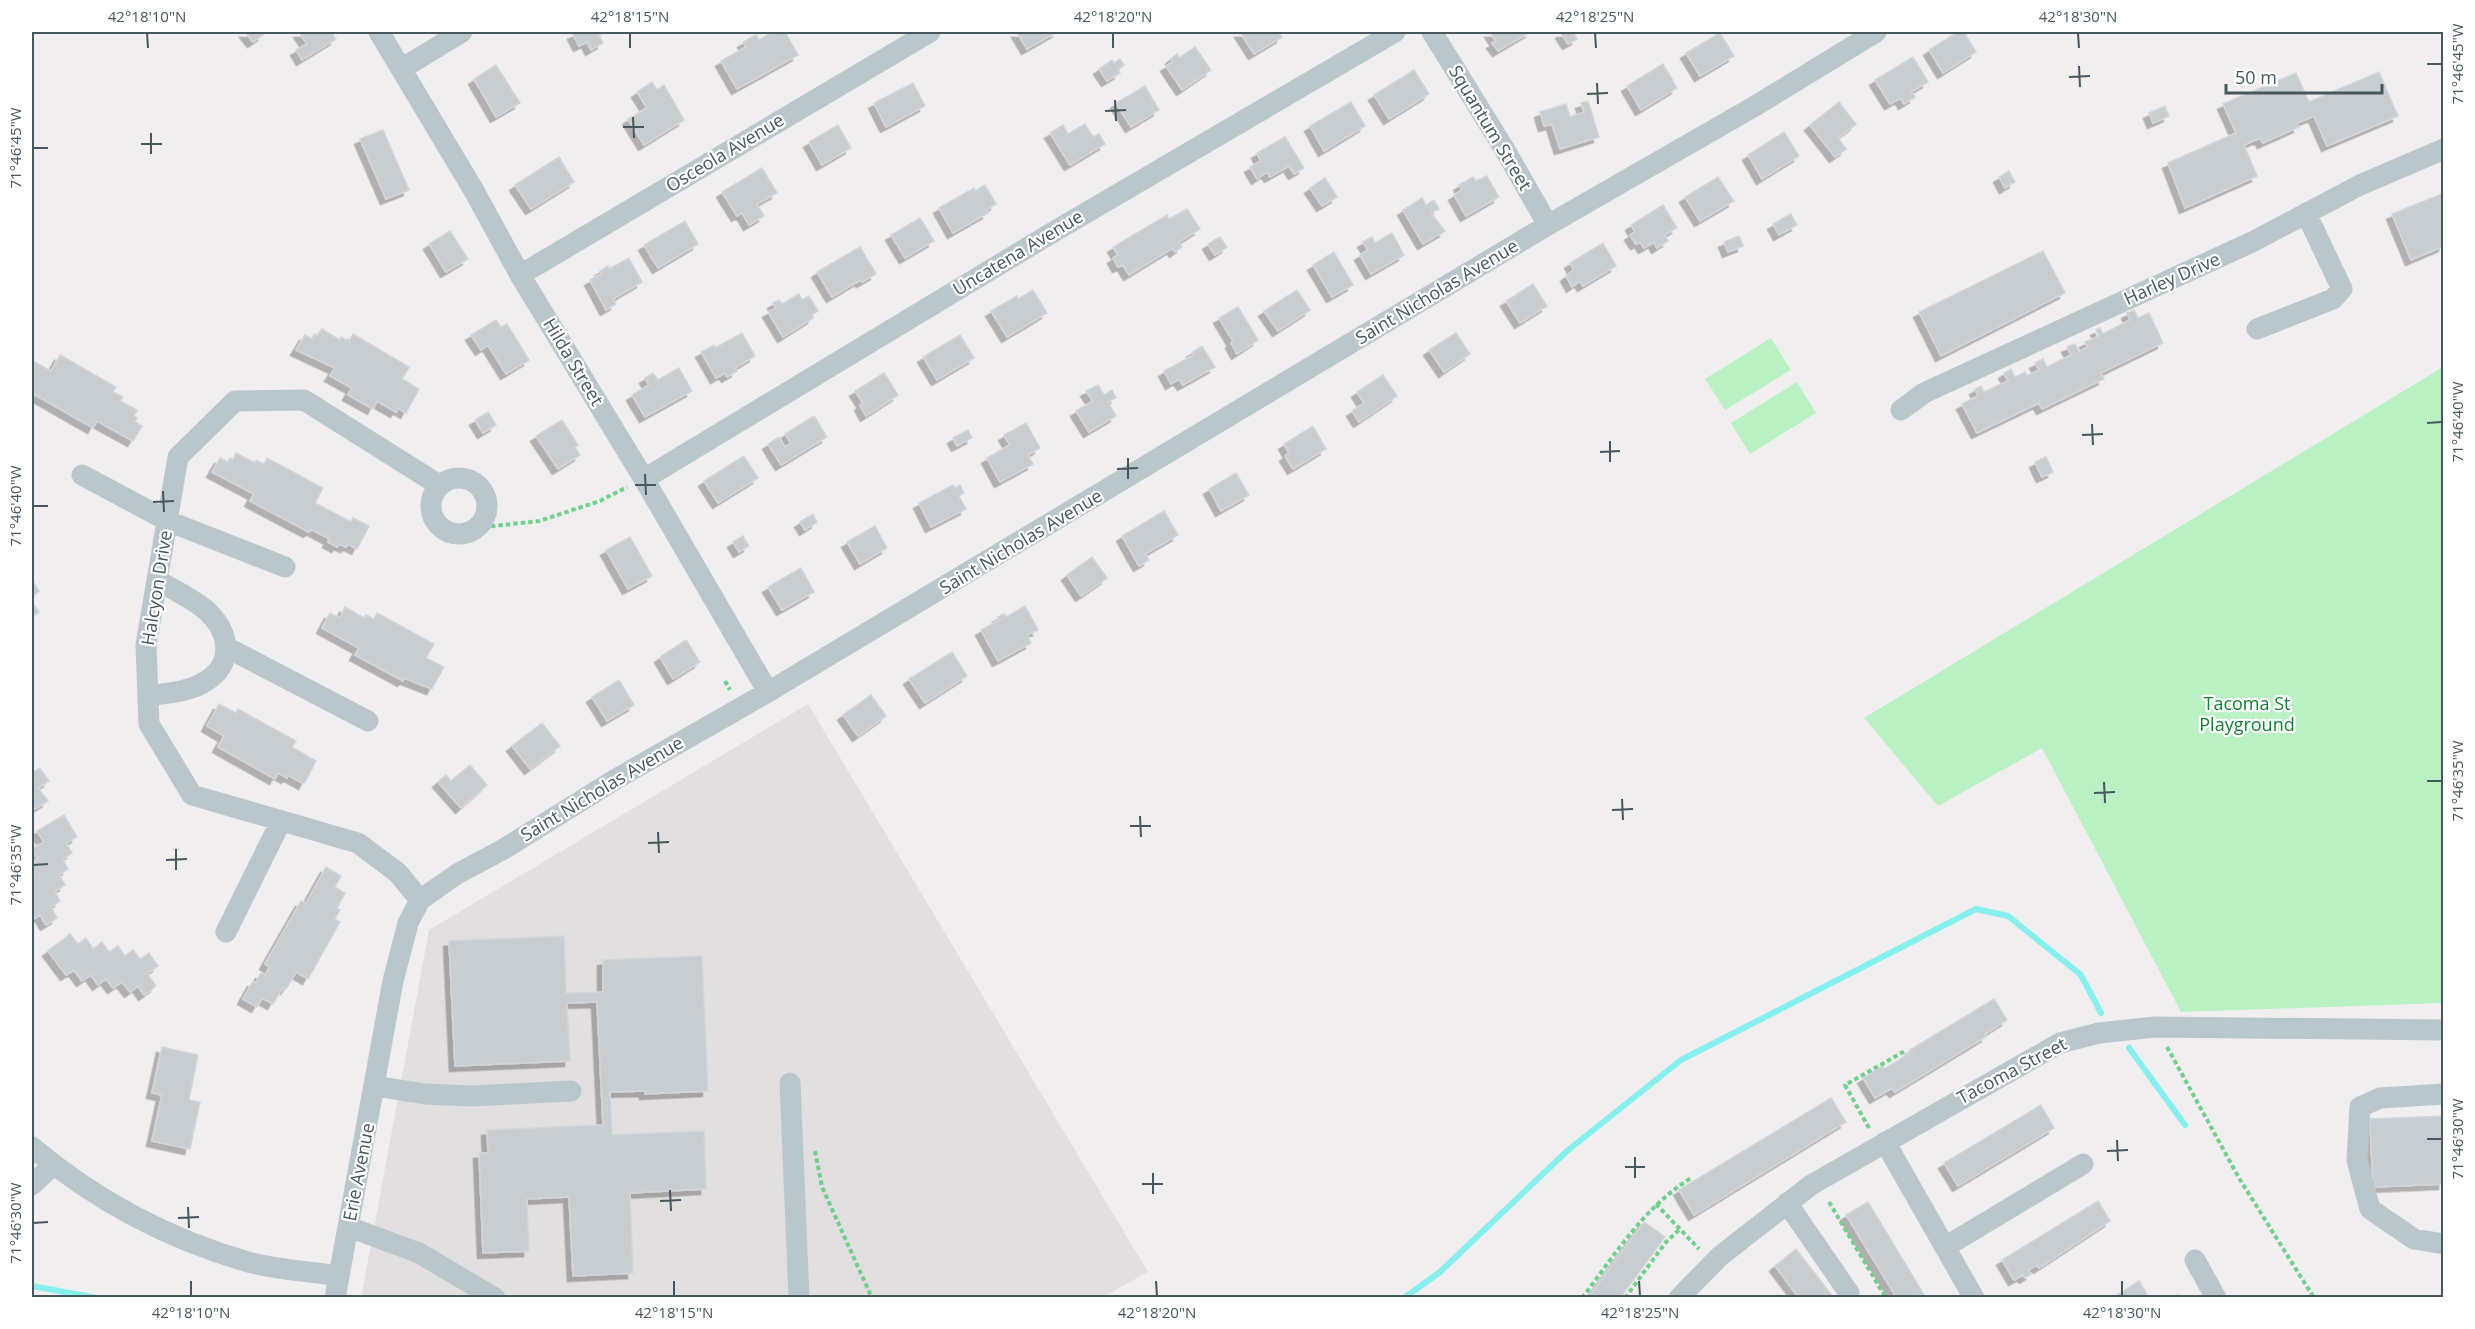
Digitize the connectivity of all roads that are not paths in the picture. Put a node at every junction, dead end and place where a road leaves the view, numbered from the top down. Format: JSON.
{"nodes":[{"id":1,"x":379,"y":32,"type":"edge"},
{"id":2,"x":462,"y":32,"type":"edge"},
{"id":3,"x":930,"y":32,"type":"edge"},
{"id":4,"x":1395,"y":32,"type":"edge"},
{"id":5,"x":1431,"y":32,"type":"edge"},
{"id":6,"x":1876,"y":32,"type":"edge"},
{"id":7,"x":401,"y":69,"type":"junction"},
{"id":8,"x":2444,"y":149,"type":"edge"},
{"id":9,"x":2306,"y":213,"type":"junction"},
{"id":10,"x":1548,"y":225,"type":"junction"},
{"id":11,"x":520,"y":275,"type":"junction"},
{"id":12,"x":2257,"y":329,"type":"dead end"},
{"id":13,"x":1901,"y":410,"type":"dead end"},
{"id":14,"x":82,"y":475,"type":"dead end"},
{"id":15,"x":644,"y":479,"type":"junction"},
{"id":16,"x":440,"y":485,"type":"junction"},
{"id":17,"x":168,"y":522,"type":"junction"},
{"id":18,"x":285,"y":567,"type":"dead end"},
{"id":19,"x":157,"y":580,"type":"junction"},
{"id":20,"x":228,"y":648,"type":"junction"},
{"id":21,"x":768,"y":692,"type":"junction"},
{"id":22,"x":148,"y":696,"type":"junction"},
{"id":23,"x":368,"y":721,"type":"dead end"},
{"id":24,"x":281,"y":821,"type":"junction"},
{"id":25,"x":420,"y":900,"type":"junction"},
{"id":26,"x":226,"y":932,"type":"dead end"},
{"id":27,"x":2444,"y":1030,"type":"edge"},
{"id":28,"x":382,"y":1047,"type":"joint"},
{"id":29,"x":790,"y":1083,"type":"dead end"},
{"id":30,"x":375,"y":1086,"type":"junction"},
{"id":31,"x":571,"y":1091,"type":"dead end"},
{"id":32,"x":2444,"y":1094,"type":"edge"},
{"id":33,"x":1878,"y":1137,"type":"junction"},
{"id":34,"x":32,"y":1147,"type":"edge"},
{"id":35,"x":2084,"y":1164,"type":"dead end"},
{"id":36,"x":53,"y":1165,"type":"junction"},
{"id":37,"x":32,"y":1185,"type":"edge"},
{"id":38,"x":1787,"y":1203,"type":"junction"},
{"id":39,"x":349,"y":1227,"type":"junction"},
{"id":40,"x":2444,"y":1244,"type":"edge"},
{"id":41,"x":1945,"y":1247,"type":"junction"},
{"id":42,"x":2195,"y":1260,"type":"dead end"},
{"id":43,"x":339,"y":1276,"type":"junction"},
{"id":44,"x":1849,"y":1293,"type":"dead end"},
{"id":45,"x":335,"y":1298,"type":"edge"},
{"id":46,"x":495,"y":1298,"type":"edge"},
{"id":47,"x":799,"y":1298,"type":"edge"},
{"id":48,"x":1679,"y":1298,"type":"edge"},
{"id":49,"x":1974,"y":1298,"type":"edge"},
{"id":50,"x":2216,"y":1298,"type":"edge"}],
"edges":[{"from":1,"to":7,"type":"street","name":"Hilda Street"},
{"from":2,"to":7,"type":"street"},
{"from":3,"to":11,"type":"street","name":"Osceola Avenue"},
{"from":4,"to":15,"type":"street","name":"Uncatena Avenue"},
{"from":5,"to":10,"type":"street","name":"Squantum Street"},
{"from":6,"to":10,"type":"street","name":"Saint Nicholas Avenue"},
{"from":7,"to":11,"type":"street","name":"Hilda Street"},
{"from":8,"to":9,"type":"street","name":"Harley Drive"},
{"from":9,"to":12,"type":"street"},
{"from":9,"to":13,"type":"street","name":"Harley Drive"},
{"from":10,"to":21,"type":"street","name":"Saint Nicholas Avenue"},
{"from":11,"to":15,"type":"street","name":"Hilda Street"},
{"from":14,"to":17,"type":"street"},
{"from":15,"to":21,"type":"street","name":"Hilda Street"},
{"from":16,"to":16,"type":"street"},
{"from":16,"to":17,"type":"street","name":"Halcyon Drive"},
{"from":17,"to":18,"type":"street"},
{"from":17,"to":19,"type":"street","name":"Halcyon Drive"},
{"from":19,"to":20,"type":"street"},
{"from":19,"to":22,"type":"street","name":"Halcyon Drive"},
{"from":20,"to":22,"type":"street"},
{"from":20,"to":23,"type":"street"},
{"from":21,"to":25,"type":"street","name":"Saint Nicholas Avenue"},
{"from":22,"to":24,"type":"street","name":"Halcyon Drive"},
{"from":24,"to":25,"type":"street","name":"Halcyon Drive"},
{"from":24,"to":26,"type":"street"},
{"from":25,"to":28,"type":"street","name":"Saint Nicholas Avenue"},
{"from":27,"to":33,"type":"street","name":"Tacoma Street"},
{"from":28,"to":30,"type":"street","name":"Erie Avenue"},
{"from":29,"to":47,"type":"street"},
{"from":30,"to":31,"type":"street"},
{"from":30,"to":39,"type":"street","name":"Erie Avenue"},
{"from":32,"to":40,"type":"street"},
{"from":33,"to":38,"type":"street","name":"Tacoma Street"},
{"from":33,"to":41,"type":"street"},
{"from":34,"to":36,"type":"street"},
{"from":35,"to":41,"type":"street"},
{"from":36,"to":37,"type":"street"},
{"from":36,"to":43,"type":"street"},
{"from":38,"to":44,"type":"street"},
{"from":38,"to":48,"type":"street","name":"Tacoma Street"},
{"from":39,"to":43,"type":"street","name":"Erie Avenue"},
{"from":39,"to":46,"type":"street"},
{"from":41,"to":49,"type":"street"},
{"from":42,"to":50,"type":"street"},
{"from":43,"to":45,"type":"street","name":"Erie Avenue"}]}
